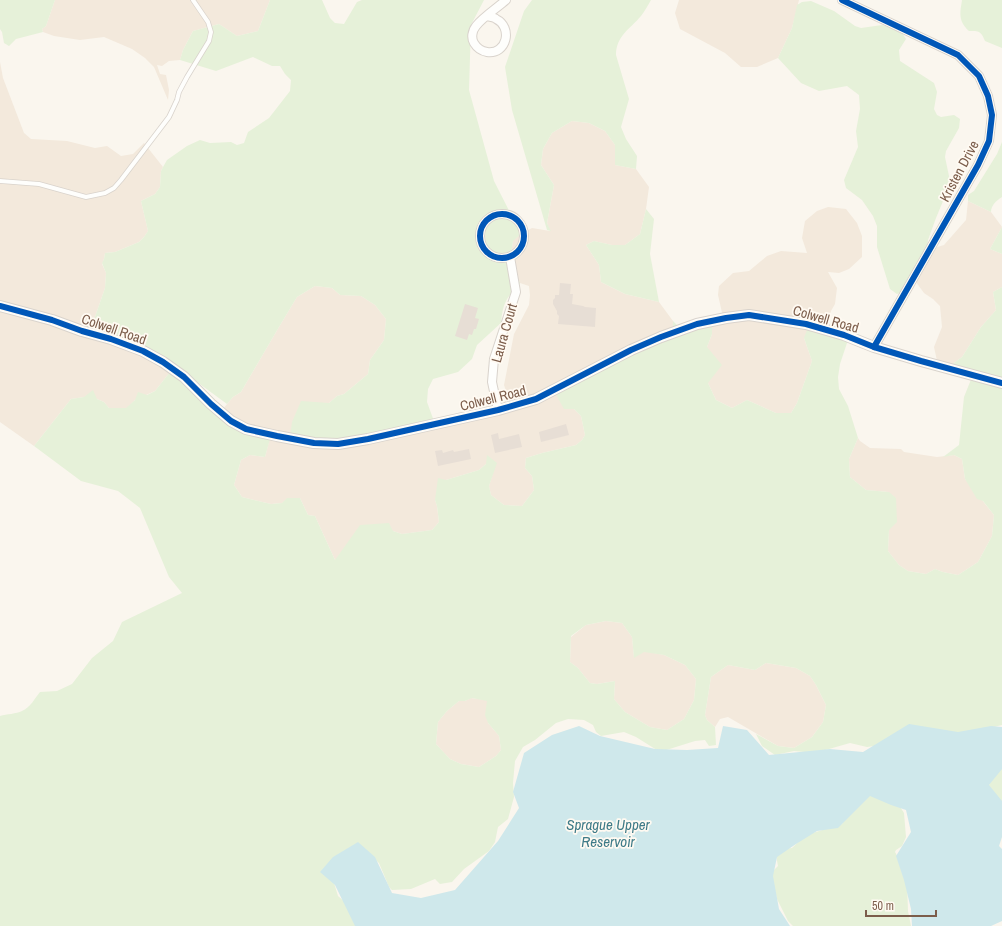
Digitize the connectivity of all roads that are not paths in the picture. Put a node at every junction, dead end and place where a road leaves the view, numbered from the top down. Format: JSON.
{"nodes":[{"id":1,"x":193,"y":0,"type":"edge"},
{"id":2,"x":506,"y":0,"type":"edge"},
{"id":3,"x":842,"y":0,"type":"edge"},
{"id":4,"x":487,"y":16,"type":"junction"},
{"id":5,"x":0,"y":180,"type":"edge"},
{"id":6,"x":510,"y":257,"type":"junction"},
{"id":7,"x":0,"y":306,"type":"edge"},
{"id":8,"x":874,"y":346,"type":"junction"},
{"id":9,"x":1002,"y":383,"type":"edge"},
{"id":10,"x":498,"y":410,"type":"junction"}],
"edges":[{"from":1,"to":5,"type":"lane"},
{"from":2,"to":4,"type":"street"},
{"from":3,"to":8,"type":"street","name":"Kristen Drive"},
{"from":4,"to":4,"type":"street"},
{"from":6,"to":6,"type":"street"},
{"from":6,"to":10,"type":"street","name":"Laura Court"},
{"from":7,"to":10,"type":"street","name":"Colwell Road"},
{"from":8,"to":9,"type":"street","name":"Colwell Road"},
{"from":8,"to":10,"type":"street","name":"Colwell Road"}]}
